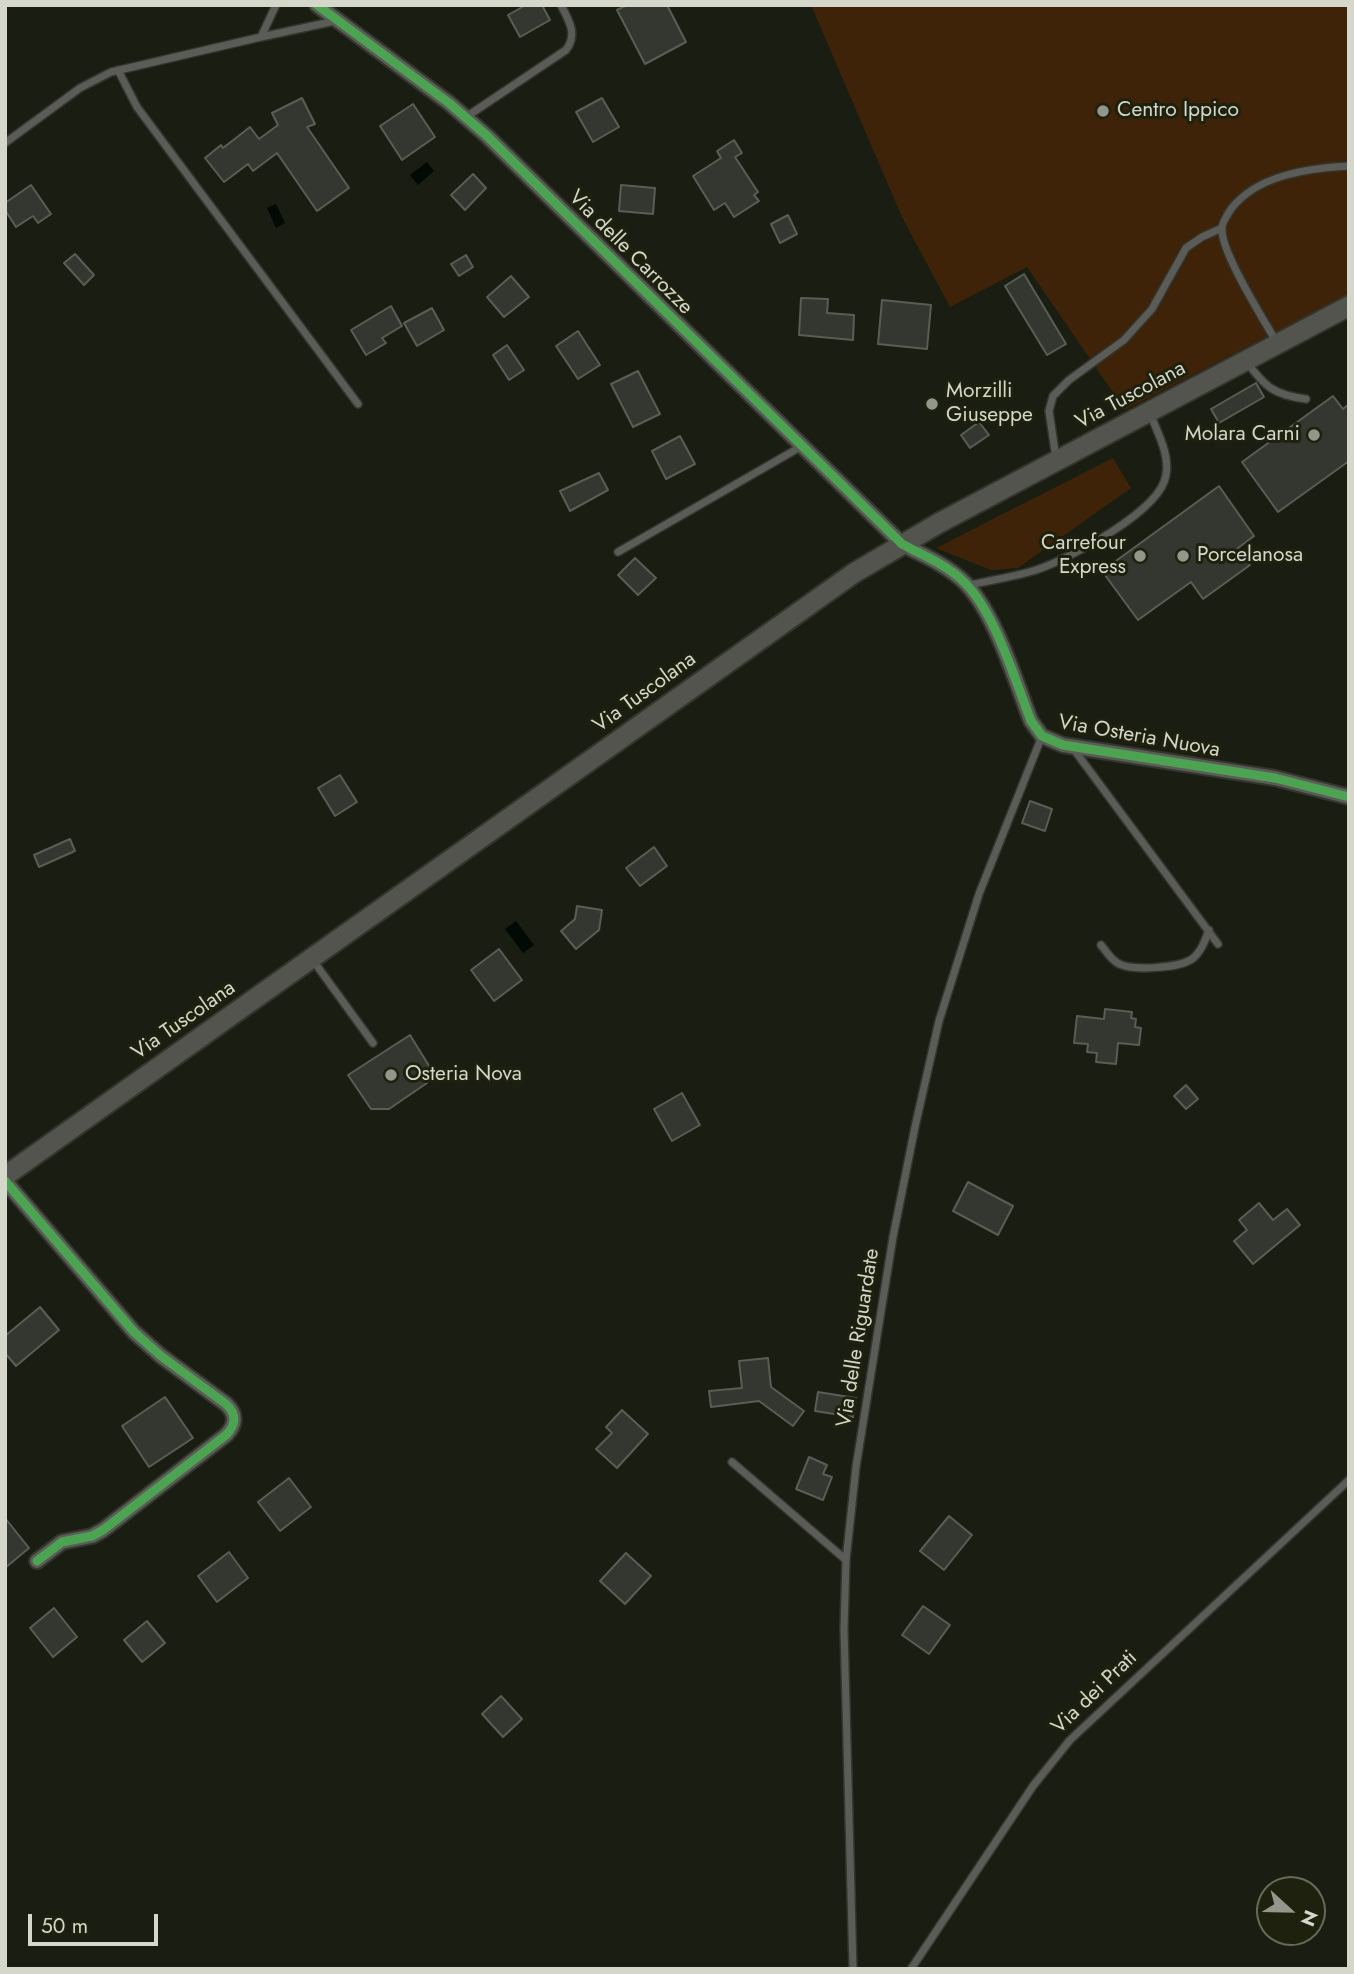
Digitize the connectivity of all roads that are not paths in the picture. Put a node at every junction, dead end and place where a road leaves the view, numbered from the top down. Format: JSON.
{"nodes":[{"id":1,"x":276,"y":5,"type":"edge"},
{"id":2,"x":317,"y":5,"type":"edge"},
{"id":3,"x":561,"y":5,"type":"edge"},
{"id":4,"x":337,"y":21,"type":"junction"},
{"id":5,"x":261,"y":37,"type":"junction"},
{"id":6,"x":118,"y":70,"type":"junction"},
{"id":7,"x":466,"y":117,"type":"junction"},
{"id":8,"x":5,"y":143,"type":"edge"},
{"id":9,"x":1349,"y":166,"type":"edge"},
{"id":10,"x":1222,"y":228,"type":"junction"},
{"id":11,"x":1349,"y":306,"type":"edge"},
{"id":12,"x":1277,"y":344,"type":"junction"},
{"id":13,"x":1246,"y":360,"type":"junction"},
{"id":14,"x":1306,"y":399,"type":"dead end"},
{"id":15,"x":358,"y":404,"type":"dead end"},
{"id":16,"x":1149,"y":412,"type":"junction"},
{"id":17,"x":802,"y":446,"type":"junction"},
{"id":18,"x":1056,"y":461,"type":"junction"},
{"id":19,"x":902,"y":544,"type":"junction"},
{"id":20,"x":618,"y":552,"type":"dead end"},
{"id":21,"x":968,"y":585,"type":"junction"},
{"id":22,"x":1042,"y":736,"type":"junction"},
{"id":23,"x":1071,"y":746,"type":"junction"},
{"id":24,"x":1349,"y":797,"type":"edge"},
{"id":25,"x":1209,"y":930,"type":"junction"},
{"id":26,"x":1219,"y":944,"type":"dead end"},
{"id":27,"x":1101,"y":946,"type":"dead end"},
{"id":28,"x":312,"y":958,"type":"junction"},
{"id":29,"x":373,"y":1043,"type":"dead end"},
{"id":30,"x":5,"y":1178,"type":"edge"},
{"id":31,"x":732,"y":1462,"type":"dead end"},
{"id":32,"x":1349,"y":1480,"type":"edge"},
{"id":33,"x":846,"y":1560,"type":"junction"},
{"id":34,"x":37,"y":1561,"type":"dead end"},
{"id":35,"x":853,"y":1969,"type":"edge"},
{"id":36,"x":911,"y":1969,"type":"edge"}],
"edges":[{"from":1,"to":5,"type":"lane"},
{"from":2,"to":4,"type":"street","name":"Via delle Carrozze"},
{"from":3,"to":7,"type":"lane"},
{"from":4,"to":5,"type":"lane"},
{"from":4,"to":7,"type":"street","name":"Via delle Carrozze"},
{"from":5,"to":6,"type":"lane"},
{"from":6,"to":8,"type":"lane"},
{"from":6,"to":15,"type":"lane"},
{"from":7,"to":17,"type":"street","name":"Via delle Carrozze"},
{"from":9,"to":10,"type":"lane"},
{"from":10,"to":12,"type":"lane"},
{"from":10,"to":18,"type":"lane"},
{"from":11,"to":12,"type":"main road","name":"Via Tuscolana"},
{"from":12,"to":13,"type":"main road","name":"Via Tuscolana"},
{"from":13,"to":14,"type":"lane"},
{"from":13,"to":16,"type":"main road","name":"Via Tuscolana"},
{"from":16,"to":18,"type":"main road","name":"Via Tuscolana"},
{"from":16,"to":21,"type":"lane"},
{"from":17,"to":19,"type":"street","name":"Via delle Carrozze"},
{"from":17,"to":20,"type":"lane"},
{"from":18,"to":19,"type":"main road","name":"Via Tuscolana"},
{"from":19,"to":21,"type":"street","name":"Via Osteria Nuova"},
{"from":19,"to":28,"type":"main road","name":"Via Tuscolana"},
{"from":21,"to":22,"type":"street","name":"Via Osteria Nuova"},
{"from":22,"to":23,"type":"street","name":"Via Osteria Nuova"},
{"from":22,"to":33,"type":"lane","name":"Via delle Riguardate"},
{"from":23,"to":24,"type":"street","name":"Via Osteria Nuova"},
{"from":23,"to":25,"type":"lane"},
{"from":25,"to":26,"type":"lane"},
{"from":25,"to":27,"type":"lane"},
{"from":28,"to":29,"type":"lane"},
{"from":28,"to":30,"type":"main road","name":"Via Tuscolana"},
{"from":30,"to":34,"type":"street"},
{"from":31,"to":33,"type":"lane"},
{"from":32,"to":36,"type":"lane","name":"Via dei Prati"},
{"from":33,"to":35,"type":"lane","name":"Via delle Riguardate"}]}
